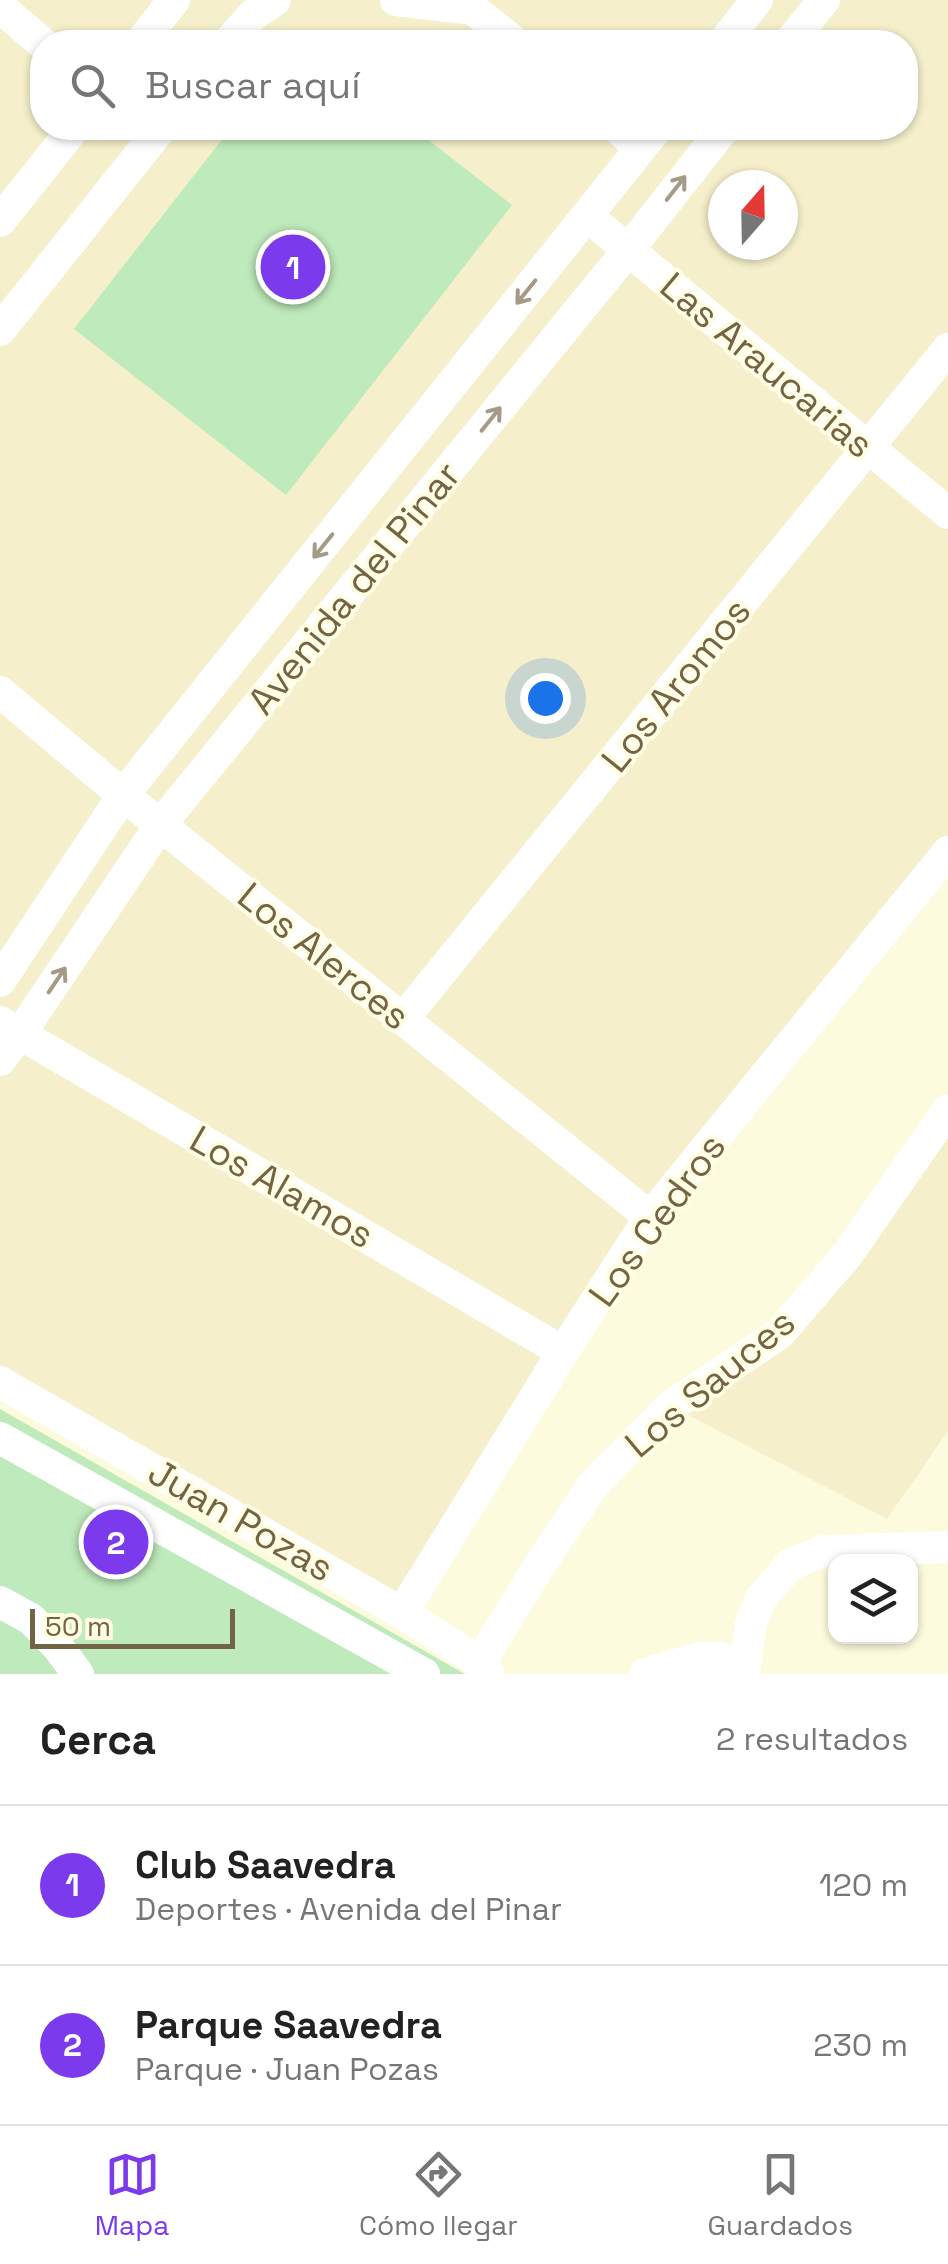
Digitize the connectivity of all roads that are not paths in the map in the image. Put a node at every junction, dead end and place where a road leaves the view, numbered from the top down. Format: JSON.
{"nodes":[{"id":1,"x":174,"y":0,"type":"edge"},
{"id":2,"x":275,"y":0,"type":"edge"},
{"id":3,"x":396,"y":0,"type":"edge"},
{"id":4,"x":757,"y":0,"type":"edge"},
{"id":5,"x":824,"y":0,"type":"edge"},
{"id":6,"x":468,"y":4,"type":"edge"},
{"id":7,"x":0,"y":7,"type":"edge"},
{"id":8,"x":150,"y":30,"type":"edge"},
{"id":9,"x":240,"y":30,"type":"edge"},
{"id":10,"x":499,"y":30,"type":"edge"},
{"id":11,"x":733,"y":30,"type":"edge"},
{"id":12,"x":800,"y":30,"type":"edge"},
{"id":13,"x":30,"y":33,"type":"edge"},
{"id":14,"x":64,"y":140,"type":"edge"},
{"id":15,"x":151,"y":140,"type":"edge"},
{"id":16,"x":635,"y":140,"type":"edge"},
{"id":17,"x":715,"y":140,"type":"edge"},
{"id":18,"x":587,"y":216,"type":"junction"},
{"id":19,"x":0,"y":221,"type":"edge"},
{"id":20,"x":628,"y":250,"type":"junction"},
{"id":21,"x":0,"y":330,"type":"edge"},
{"id":22,"x":948,"y":349,"type":"edge"},
{"id":23,"x":868,"y":448,"type":"junction"},
{"id":24,"x":948,"y":513,"type":"edge"},
{"id":25,"x":0,"y":692,"type":"edge"},
{"id":26,"x":124,"y":795,"type":"junction"},
{"id":27,"x":161,"y":824,"type":"junction"},
{"id":28,"x":948,"y":852,"type":"edge"},
{"id":29,"x":0,"y":981,"type":"edge"},
{"id":30,"x":403,"y":1020,"type":"junction"},
{"id":31,"x":7,"y":1039,"type":"edge"},
{"id":32,"x":948,"y":1110,"type":"edge"},
{"id":33,"x":650,"y":1217,"type":"junction"},
{"id":34,"x":563,"y":1352,"type":"junction"},
{"id":35,"x":0,"y":1382,"type":"edge"},
{"id":36,"x":0,"y":1438,"type":"edge"},
{"id":37,"x":948,"y":1547,"type":"edge"},
{"id":38,"x":0,"y":1602,"type":"edge"},
{"id":39,"x":402,"y":1613,"type":"junction"},
{"id":40,"x":484,"y":1668,"type":"edge"},
{"id":41,"x":744,"y":1670,"type":"edge"},
{"id":42,"x":78,"y":1674,"type":"edge"},
{"id":43,"x":424,"y":1674,"type":"edge"},
{"id":44,"x":645,"y":1674,"type":"edge"}],
"edges":[{"from":1,"to":8,"type":"street"},
{"from":2,"to":9,"type":"street"},
{"from":3,"to":6,"type":"street"},
{"from":4,"to":11,"type":"street"},
{"from":5,"to":12,"type":"street"},
{"from":6,"to":10,"type":"street"},
{"from":7,"to":13,"type":"street"},
{"from":14,"to":19,"type":"street"},
{"from":15,"to":21,"type":"street"},
{"from":16,"to":18,"type":"street","name":"Avenida del Pinar"},
{"from":20,"to":17,"type":"street","name":"Avenida del Pinar","one_way":true},
{"from":18,"to":20,"type":"street","name":"Las Araucarias"},
{"from":18,"to":26,"type":"street","name":"Avenida del Pinar","one_way":true},
{"from":20,"to":23,"type":"street","name":"Las Araucarias"},
{"from":27,"to":20,"type":"street","name":"Avenida del Pinar","one_way":true},
{"from":22,"to":23,"type":"street","name":"Los Aromos"},
{"from":23,"to":24,"type":"street","name":"Las Araucarias"},
{"from":23,"to":30,"type":"street","name":"Los Aromos"},
{"from":25,"to":26,"type":"street","name":"Los Alerces"},
{"from":26,"to":27,"type":"street","name":"Los Alerces"},
{"from":26,"to":29,"type":"street","name":"Avenida del Pinar"},
{"from":27,"to":30,"type":"street","name":"Los Alerces"},
{"from":31,"to":27,"type":"street","name":"Avenida del Pinar","one_way":true},
{"from":28,"to":33,"type":"street","name":"Los Cedros"},
{"from":30,"to":33,"type":"street","name":"Los Alerces"},
{"from":31,"to":34,"type":"street","name":"Los Alamos"},
{"from":32,"to":40,"type":"street","name":"Los Sauces"},
{"from":33,"to":34,"type":"street","name":"Los Cedros"},
{"from":34,"to":39,"type":"street","name":"Los Cedros"},
{"from":35,"to":39,"type":"street","name":"Juan Pozas"},
{"from":36,"to":43,"type":"street"},
{"from":37,"to":41,"type":"street"},
{"from":38,"to":42,"type":"street"},
{"from":39,"to":40,"type":"street","name":"Juan Pozas"},
{"from":41,"to":44,"type":"street"}]}
